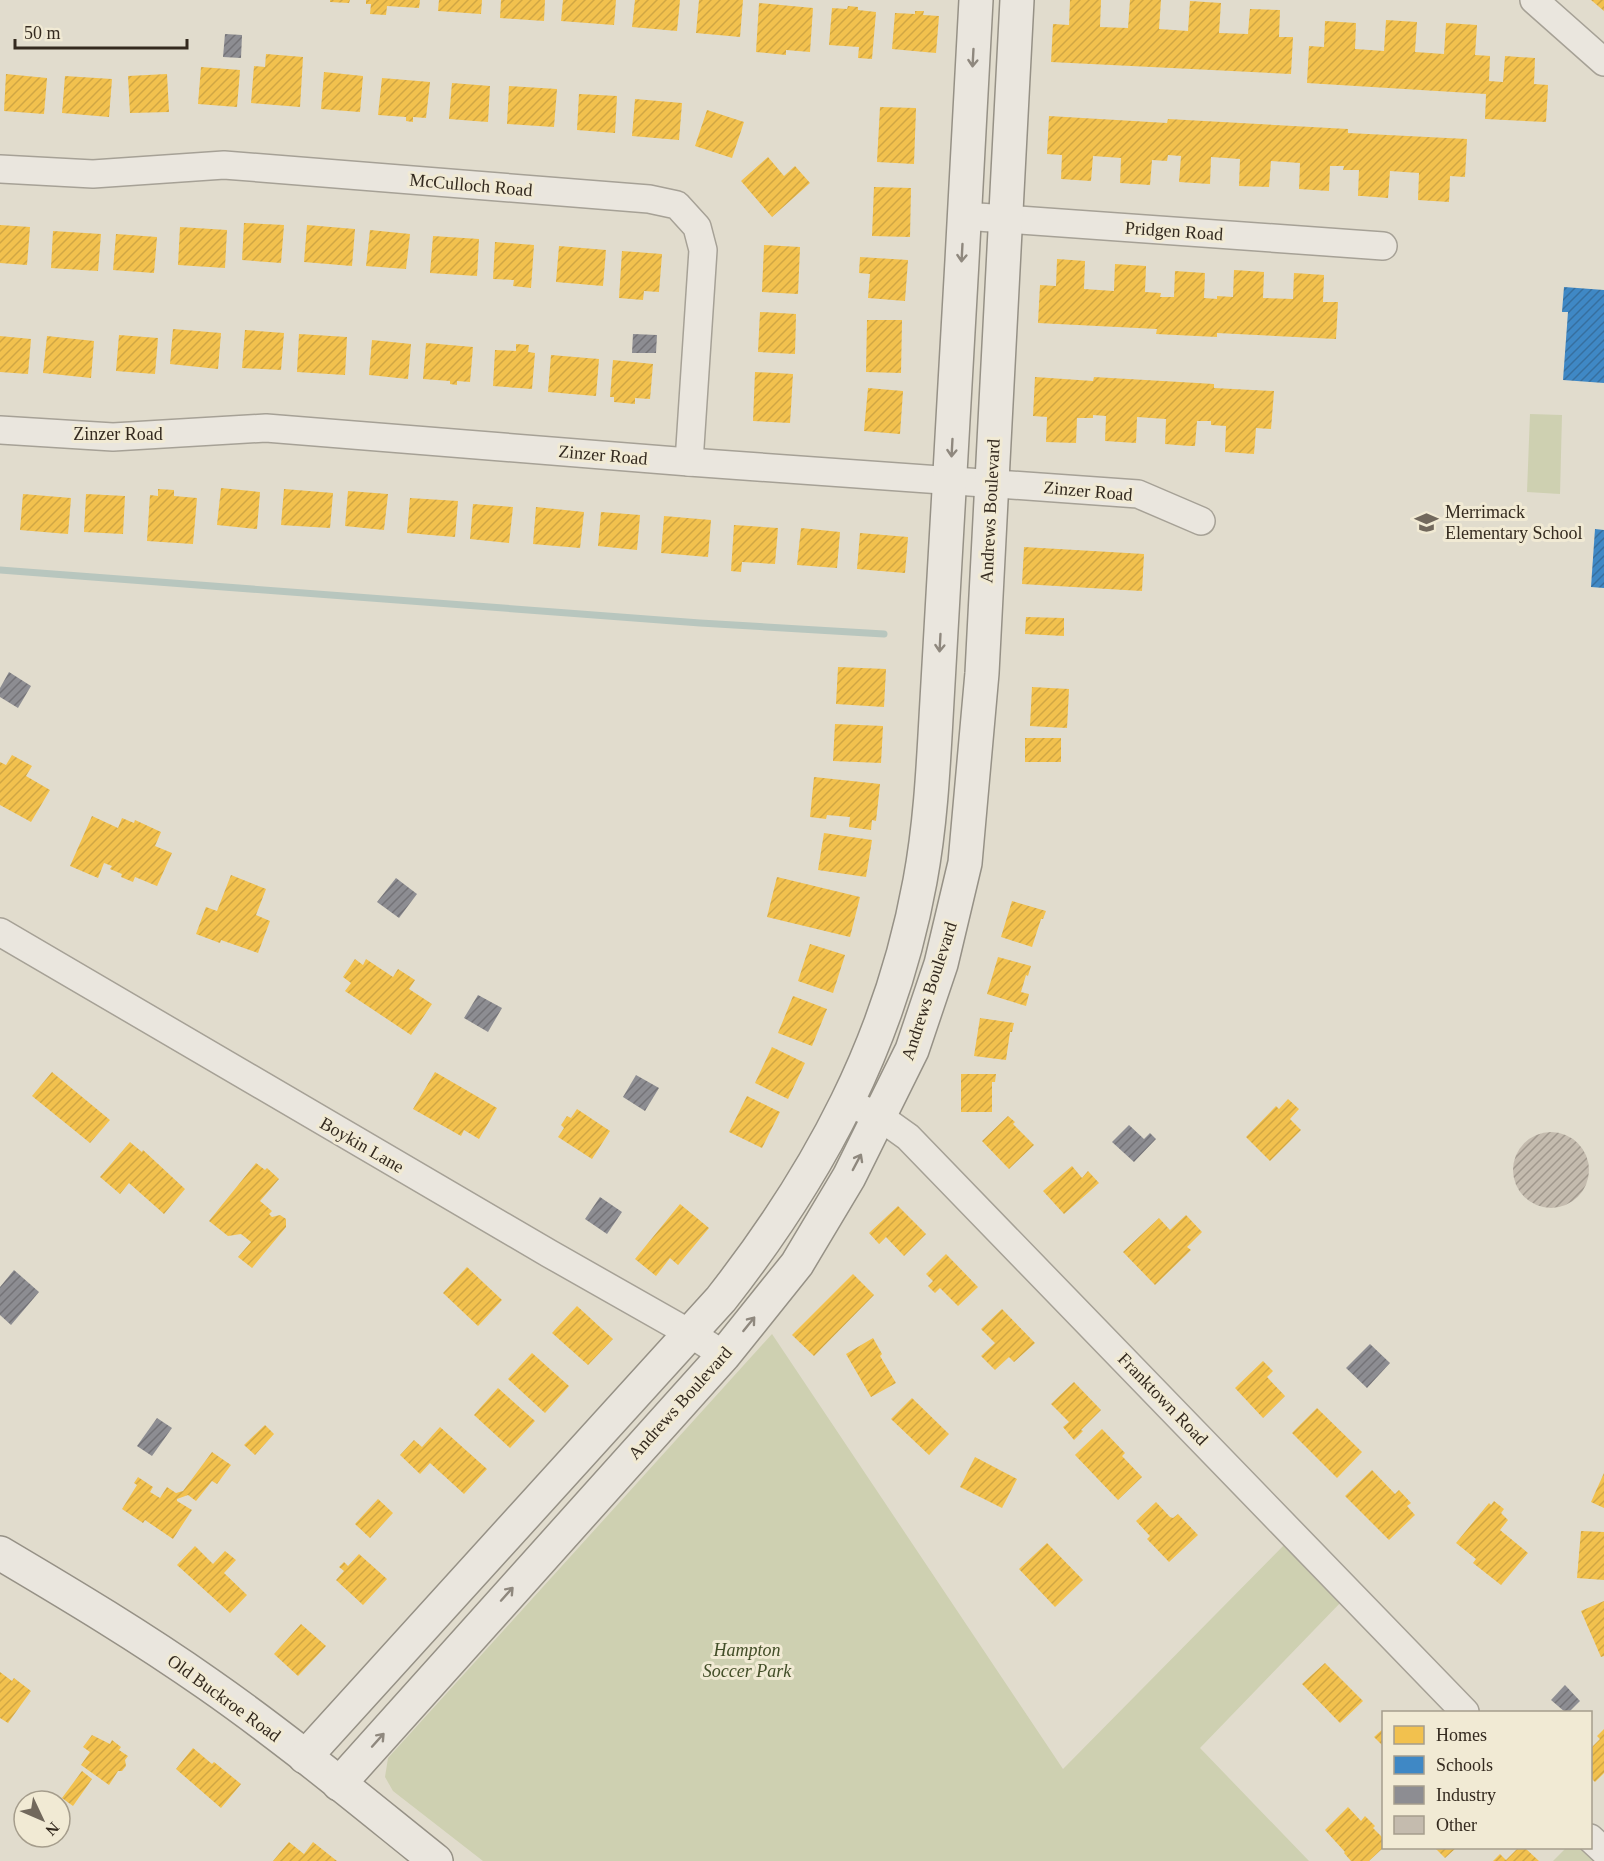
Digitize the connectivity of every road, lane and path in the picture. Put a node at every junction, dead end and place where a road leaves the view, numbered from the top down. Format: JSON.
{"nodes":[{"id":1,"x":976,"y":0,"type":"edge"},
{"id":2,"x":1017,"y":0,"type":"edge"},
{"id":3,"x":1534,"y":0,"type":"edge"},
{"id":4,"x":1604,"y":62,"type":"edge"},
{"id":5,"x":0,"y":170,"type":"edge"},
{"id":6,"x":964,"y":216,"type":"junction"},
{"id":7,"x":1006,"y":219,"type":"junction"},
{"id":8,"x":1383,"y":246,"type":"dead end"},
{"id":9,"x":0,"y":430,"type":"edge"},
{"id":10,"x":689,"y":462,"type":"junction"},
{"id":11,"x":950,"y":481,"type":"junction"},
{"id":12,"x":991,"y":484,"type":"junction"},
{"id":13,"x":1201,"y":520,"type":"dead end"},
{"id":14,"x":0,"y":932,"type":"edge"},
{"id":15,"x":847,"y":1103,"type":"junction"},
{"id":16,"x":880,"y":1117,"type":"junction"},
{"id":17,"x":691,"y":1334,"type":"junction"},
{"id":18,"x":724,"y":1355,"type":"junction"},
{"id":19,"x":0,"y":1552,"type":"edge"},
{"id":20,"x":1463,"y":1711,"type":"edge"},
{"id":21,"x":305,"y":1757,"type":"junction"},
{"id":22,"x":339,"y":1784,"type":"junction"},
{"id":23,"x":1592,"y":1840,"type":"edge"},
{"id":24,"x":1604,"y":1851,"type":"edge"},
{"id":25,"x":429,"y":1859,"type":"edge"}],
"edges":[{"from":1,"to":6,"type":"street","name":"Andrews Boulevard","one_way":true},
{"from":2,"to":7,"type":"street","name":"Andrews Boulevard"},
{"from":3,"to":4,"type":"street"},
{"from":5,"to":10,"type":"street","name":"McCulloch Road"},
{"from":6,"to":7,"type":"street","name":"Pridgen Road"},
{"from":6,"to":11,"type":"street","name":"Andrews Boulevard","one_way":true},
{"from":7,"to":8,"type":"street","name":"Pridgen Road"},
{"from":7,"to":12,"type":"street","name":"Andrews Boulevard"},
{"from":9,"to":10,"type":"street","name":"Zinzer Road"},
{"from":10,"to":11,"type":"street","name":"Zinzer Road"},
{"from":11,"to":12,"type":"street","name":"Zinzer Road"},
{"from":11,"to":15,"type":"street","name":"Andrews Boulevard","one_way":true},
{"from":12,"to":13,"type":"street","name":"Zinzer Road"},
{"from":12,"to":16,"type":"street","name":"Andrews Boulevard"},
{"from":14,"to":17,"type":"street","name":"Boykin Lane"},
{"from":15,"to":16,"type":"street","name":"Franktown Road"},
{"from":15,"to":17,"type":"street","name":"Andrews Boulevard"},
{"from":18,"to":16,"type":"street","name":"Andrews Boulevard","one_way":true},
{"from":16,"to":20,"type":"street","name":"Franktown Road"},
{"from":17,"to":18,"type":"street","name":"Boykin Lane"},
{"from":17,"to":21,"type":"street","name":"Andrews Boulevard"},
{"from":22,"to":18,"type":"street","name":"Andrews Boulevard","one_way":true},
{"from":19,"to":21,"type":"street","name":"Old Buckroe Road"},
{"from":21,"to":22,"type":"street","name":"Old Buckroe Road"},
{"from":22,"to":25,"type":"street","name":"Old Buckroe Road"},
{"from":23,"to":24,"type":"street"}]}
